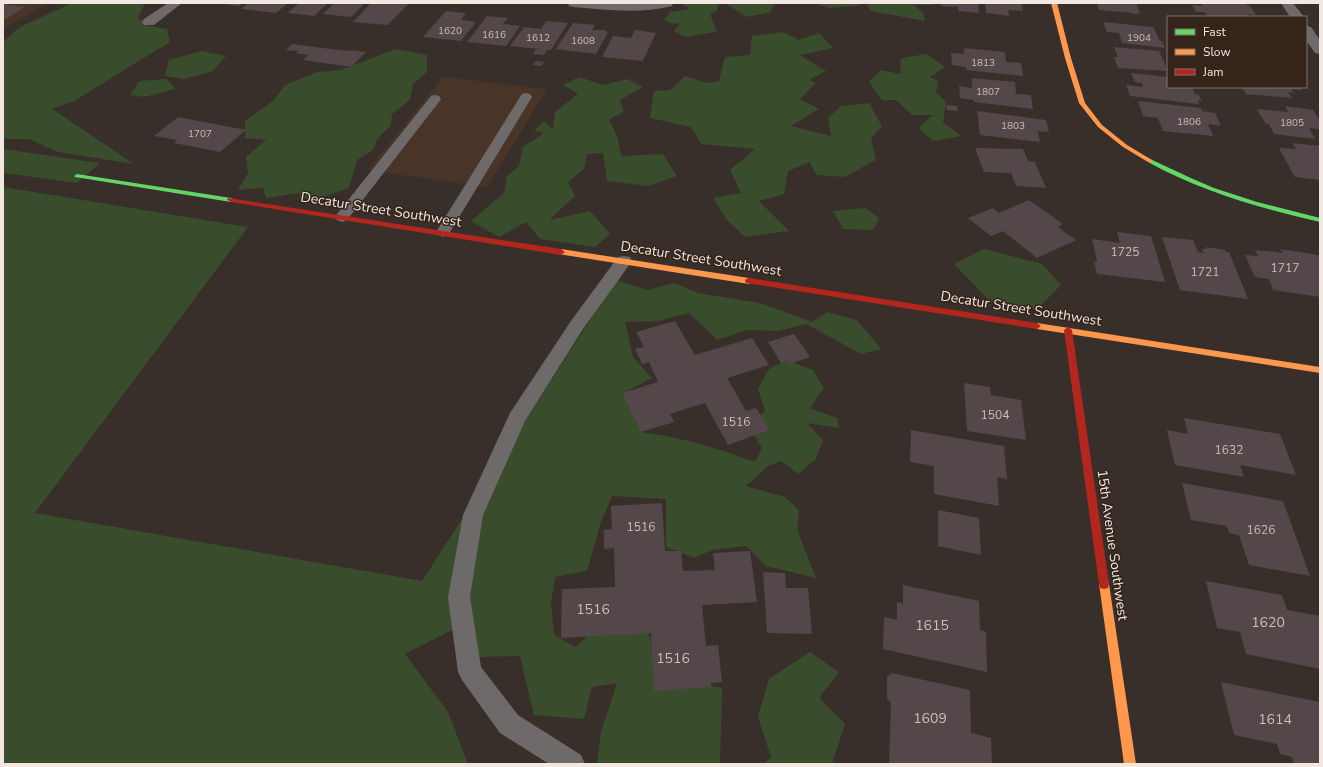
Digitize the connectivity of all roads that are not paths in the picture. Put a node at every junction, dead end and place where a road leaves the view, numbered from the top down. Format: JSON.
{"nodes":[{"id":1,"x":176,"y":3,"type":"edge"},
{"id":2,"x":574,"y":3,"type":"edge"},
{"id":3,"x":667,"y":3,"type":"edge"},
{"id":4,"x":1054,"y":3,"type":"edge"},
{"id":5,"x":1288,"y":3,"type":"edge"},
{"id":6,"x":1296,"y":16,"type":"edge"},
{"id":7,"x":149,"y":22,"type":"dead end"},
{"id":8,"x":1307,"y":31,"type":"edge"},
{"id":9,"x":1320,"y":50,"type":"edge"},
{"id":10,"x":526,"y":97,"type":"dead end"},
{"id":11,"x":434,"y":99,"type":"dead end"},
{"id":12,"x":77,"y":176,"type":"dead end"},
{"id":13,"x":342,"y":217,"type":"junction"},
{"id":14,"x":1320,"y":220,"type":"edge"},
{"id":15,"x":443,"y":232,"type":"junction"},
{"id":16,"x":624,"y":261,"type":"junction"},
{"id":17,"x":1068,"y":330,"type":"junction"},
{"id":18,"x":1320,"y":370,"type":"edge"},
{"id":19,"x":572,"y":764,"type":"edge"},
{"id":20,"x":1130,"y":764,"type":"edge"}],
"edges":[{"from":1,"to":7,"type":"street"},
{"from":2,"to":3,"type":"street"},
{"from":4,"to":14,"type":"street"},
{"from":5,"to":6,"type":"street"},
{"from":8,"to":9,"type":"street"},
{"from":10,"to":15,"type":"lane"},
{"from":11,"to":13,"type":"lane"},
{"from":12,"to":13,"type":"street","name":"Decatur Street Southwest"},
{"from":13,"to":15,"type":"street","name":"Decatur Street Southwest"},
{"from":15,"to":16,"type":"street","name":"Decatur Street Southwest"},
{"from":16,"to":17,"type":"street","name":"Decatur Street Southwest"},
{"from":16,"to":19,"type":"lane"},
{"from":17,"to":18,"type":"street","name":"Decatur Street Southwest"},
{"from":17,"to":20,"type":"street","name":"15th Avenue Southwest"}]}
